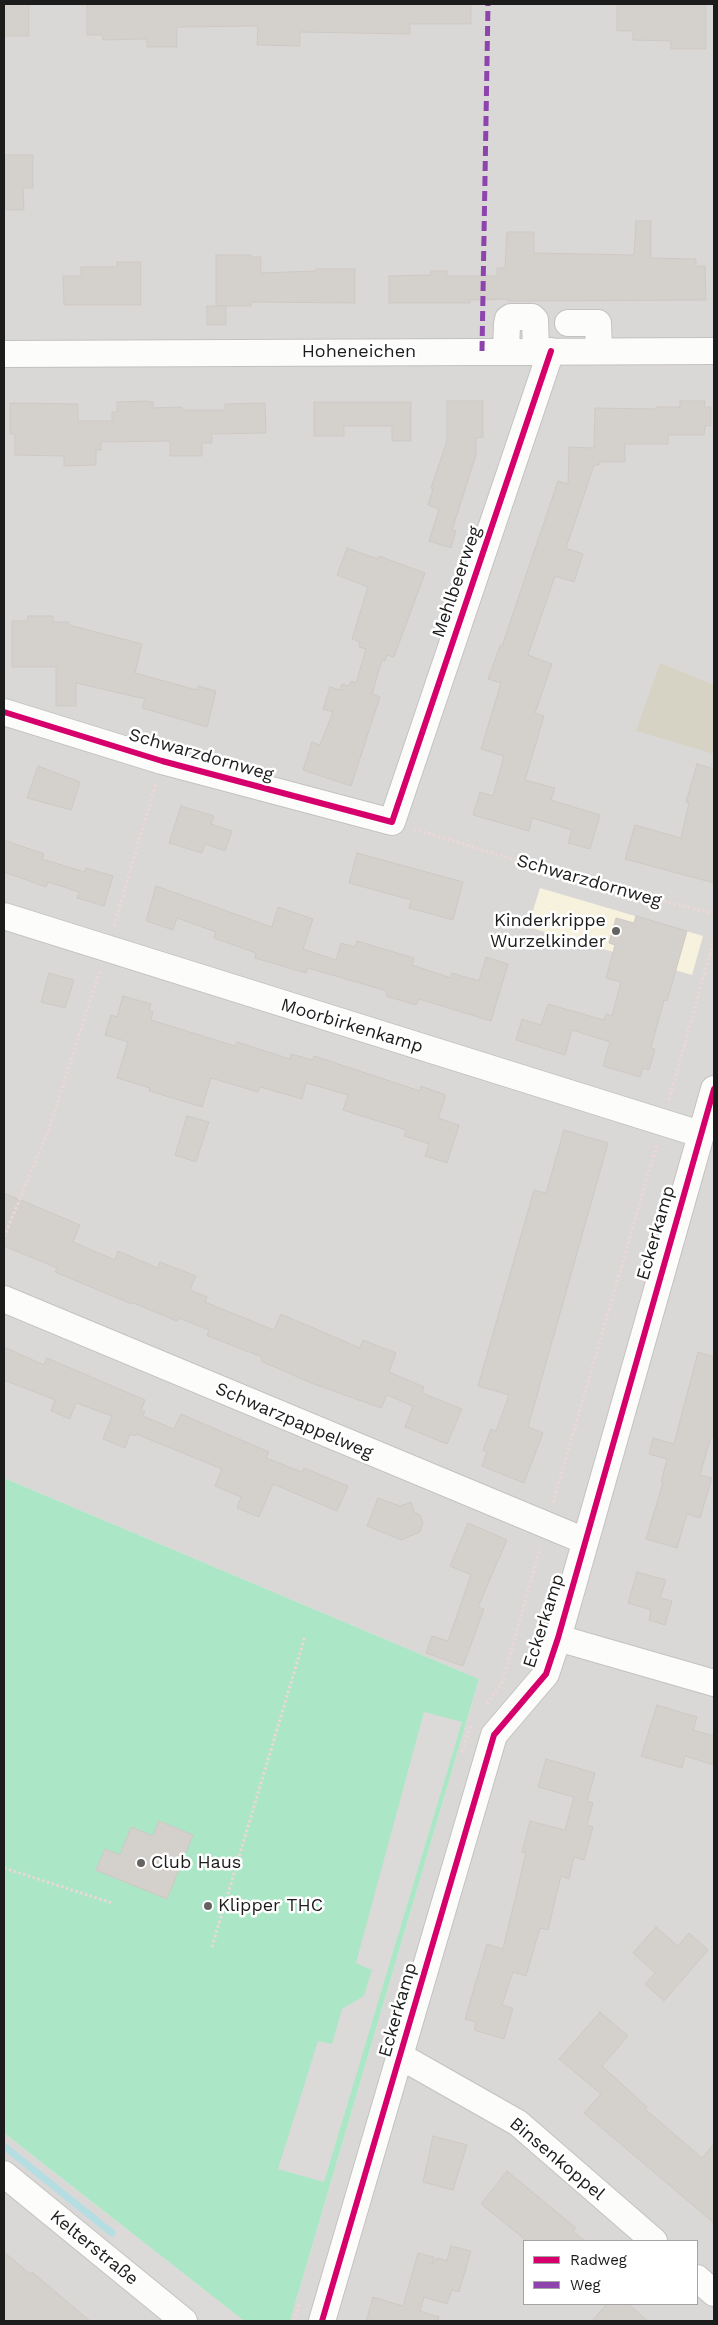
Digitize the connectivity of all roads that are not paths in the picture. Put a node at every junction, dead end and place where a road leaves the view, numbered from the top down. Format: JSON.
{"nodes":[{"id":1,"x":568,"y":322,"type":"dead end"},
{"id":2,"x":543,"y":351,"type":"junction"},
{"id":3,"x":599,"y":351,"type":"junction"},
{"id":4,"x":714,"y":351,"type":"edge"},
{"id":5,"x":4,"y":354,"type":"edge"},
{"id":6,"x":4,"y":712,"type":"edge"},
{"id":7,"x":392,"y":822,"type":"joint"},
{"id":8,"x":4,"y":916,"type":"edge"},
{"id":9,"x":714,"y":1089,"type":"edge"},
{"id":10,"x":700,"y":1134,"type":"junction"},
{"id":11,"x":4,"y":1299,"type":"edge"},
{"id":12,"x":586,"y":1541,"type":"junction"},
{"id":13,"x":558,"y":1638,"type":"junction"},
{"id":14,"x":714,"y":1683,"type":"edge"},
{"id":15,"x":400,"y":2056,"type":"junction"},
{"id":16,"x":4,"y":2174,"type":"edge"},
{"id":17,"x":653,"y":2240,"type":"edge"},
{"id":18,"x":698,"y":2279,"type":"edge"},
{"id":19,"x":714,"y":2293,"type":"edge"},
{"id":20,"x":184,"y":2321,"type":"edge"},
{"id":21,"x":322,"y":2321,"type":"edge"}],
"edges":[{"from":1,"to":3,"type":"street"},
{"from":2,"to":3,"type":"street","name":"Hoheneichen"},
{"from":2,"to":5,"type":"street","name":"Hoheneichen"},
{"from":2,"to":7,"type":"street","name":"Mehlbeerweg"},
{"from":3,"to":4,"type":"street","name":"Hoheneichen"},
{"from":6,"to":7,"type":"street","name":"Schwarzdornweg"},
{"from":8,"to":10,"type":"street","name":"Moorbirkenkamp"},
{"from":9,"to":10,"type":"street","name":"Eckerkamp"},
{"from":10,"to":12,"type":"street","name":"Eckerkamp"},
{"from":11,"to":12,"type":"street","name":"Schwarzpappelweg"},
{"from":12,"to":13,"type":"street","name":"Eckerkamp"},
{"from":13,"to":14,"type":"street"},
{"from":13,"to":15,"type":"street","name":"Eckerkamp"},
{"from":15,"to":17,"type":"street","name":"Binsenkoppel"},
{"from":15,"to":21,"type":"street","name":"Eckerkamp"},
{"from":16,"to":20,"type":"street","name":"Kelterstraße"},
{"from":18,"to":19,"type":"street"}]}
